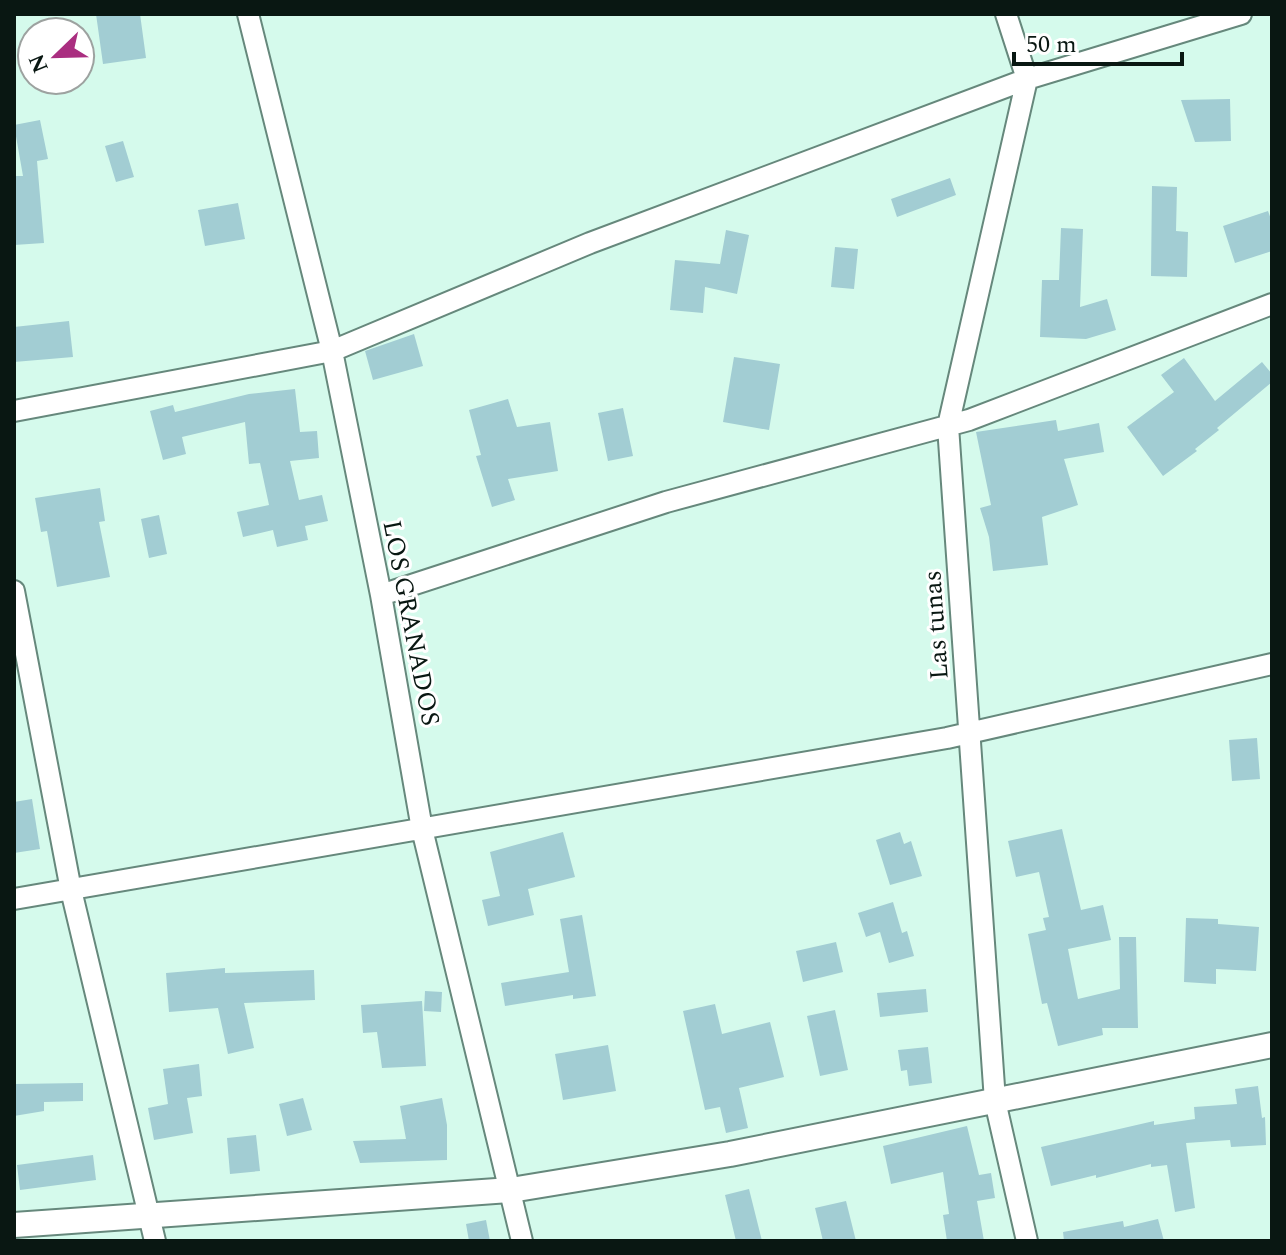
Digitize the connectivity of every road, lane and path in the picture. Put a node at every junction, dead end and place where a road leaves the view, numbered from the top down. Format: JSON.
{"nodes":[{"id":1,"x":248,"y":14,"type":"edge"},
{"id":2,"x":1006,"y":14,"type":"edge"},
{"id":3,"x":1241,"y":14,"type":"edge"},
{"id":4,"x":1027,"y":79,"type":"junction"},
{"id":5,"x":1272,"y":304,"type":"edge"},
{"id":6,"x":332,"y":351,"type":"junction"},
{"id":7,"x":14,"y":411,"type":"edge"},
{"id":8,"x":948,"y":426,"type":"junction"},
{"id":9,"x":14,"y":591,"type":"edge"},
{"id":10,"x":381,"y":595,"type":"junction"},
{"id":11,"x":1272,"y":664,"type":"edge"},
{"id":12,"x":970,"y":732,"type":"junction"},
{"id":13,"x":422,"y":829,"type":"junction"},
{"id":14,"x":71,"y":890,"type":"junction"},
{"id":15,"x":14,"y":899,"type":"edge"},
{"id":16,"x":1272,"y":1045,"type":"edge"},
{"id":17,"x":995,"y":1101,"type":"junction"},
{"id":18,"x":511,"y":1190,"type":"junction"},
{"id":19,"x":149,"y":1214,"type":"junction"},
{"id":20,"x":14,"y":1225,"type":"edge"},
{"id":21,"x":155,"y":1241,"type":"edge"},
{"id":22,"x":522,"y":1241,"type":"edge"},
{"id":23,"x":1027,"y":1241,"type":"edge"}],
"edges":[{"from":1,"to":6,"type":"street","name":"LOS GRANADOS"},
{"from":2,"to":4,"type":"street"},
{"from":3,"to":4,"type":"street"},
{"from":4,"to":6,"type":"street"},
{"from":4,"to":8,"type":"street","name":"Las tunas"},
{"from":5,"to":8,"type":"street"},
{"from":6,"to":7,"type":"street"},
{"from":6,"to":10,"type":"street","name":"LOS GRANADOS"},
{"from":8,"to":10,"type":"street"},
{"from":8,"to":12,"type":"street","name":"Las tunas"},
{"from":9,"to":14,"type":"street"},
{"from":10,"to":13,"type":"street","name":"LOS GRANADOS"},
{"from":11,"to":12,"type":"street"},
{"from":12,"to":13,"type":"street"},
{"from":12,"to":17,"type":"street","name":"Las tunas"},
{"from":13,"to":14,"type":"street"},
{"from":13,"to":18,"type":"street","name":"LOS GRANADOS"},
{"from":14,"to":15,"type":"street"},
{"from":14,"to":19,"type":"street"},
{"from":16,"to":17,"type":"street"},
{"from":17,"to":18,"type":"street"},
{"from":17,"to":23,"type":"street","name":"Las tunas"},
{"from":18,"to":19,"type":"street"},
{"from":18,"to":22,"type":"street","name":"LOS GRANADOS"},
{"from":19,"to":20,"type":"street"},
{"from":19,"to":21,"type":"street"}]}
